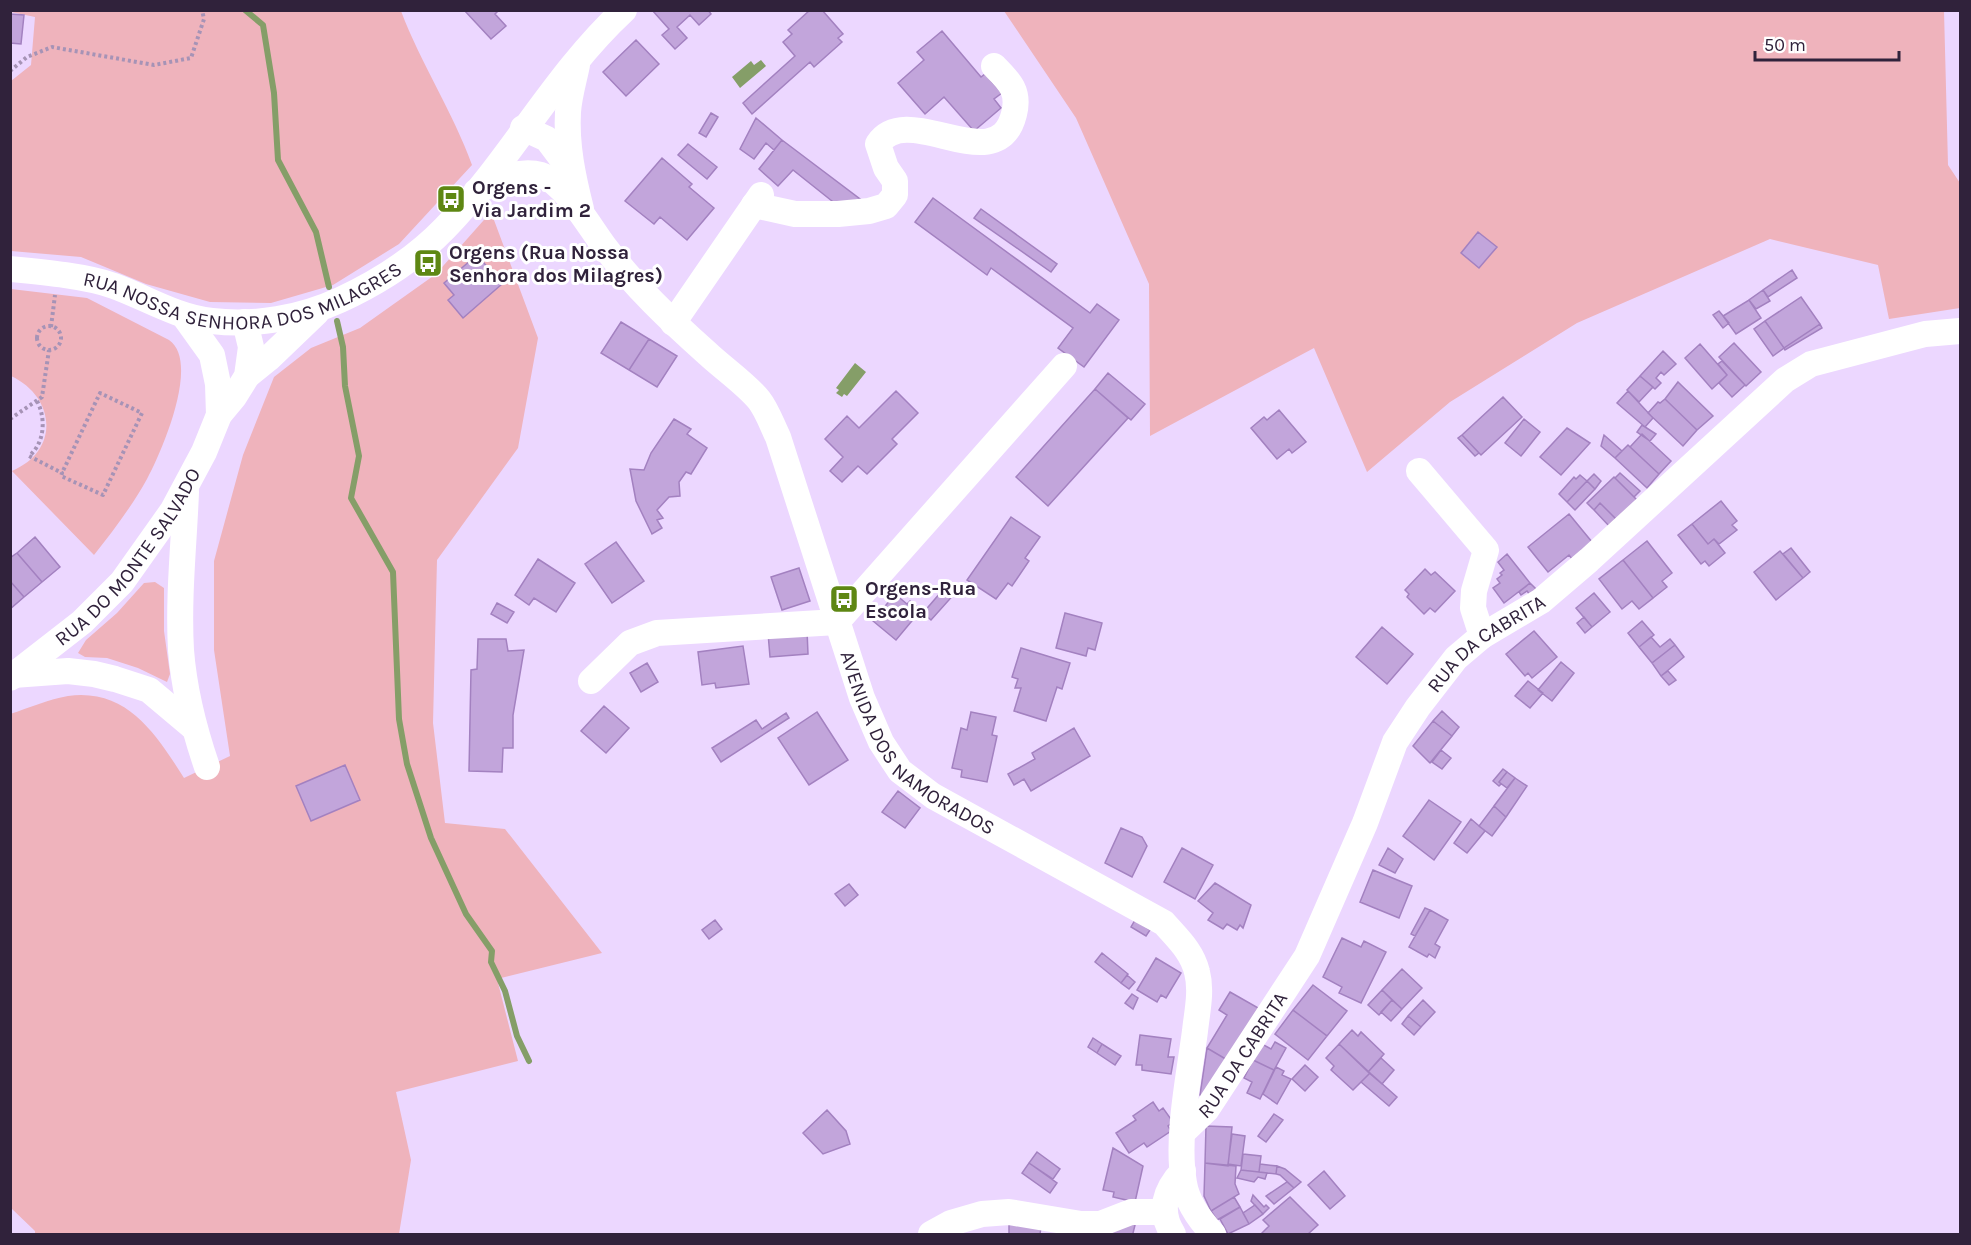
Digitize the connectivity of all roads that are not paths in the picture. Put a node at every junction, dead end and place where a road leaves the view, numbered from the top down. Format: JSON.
{"nodes":[{"id":1,"x":624,"y":10,"type":"edge"},
{"id":2,"x":578,"y":60,"type":"junction"},
{"id":3,"x":994,"y":66,"type":"dead end"},
{"id":4,"x":523,"y":129,"type":"junction"},
{"id":5,"x":571,"y":172,"type":"junction"},
{"id":6,"x":541,"y":176,"type":"junction"},
{"id":7,"x":476,"y":192,"type":"junction"},
{"id":8,"x":582,"y":213,"type":"junction"},
{"id":9,"x":10,"y":269,"type":"edge"},
{"id":10,"x":319,"y":310,"type":"junction"},
{"id":11,"x":184,"y":316,"type":"junction"},
{"id":12,"x":245,"y":322,"type":"junction"},
{"id":13,"x":674,"y":323,"type":"junction"},
{"id":14,"x":1960,"y":331,"type":"edge"},
{"id":15,"x":1064,"y":366,"type":"dead end"},
{"id":16,"x":247,"y":376,"type":"junction"},
{"id":17,"x":218,"y":384,"type":"junction"},
{"id":18,"x":219,"y":415,"type":"junction"},
{"id":19,"x":1419,"y":471,"type":"dead end"},
{"id":20,"x":186,"y":486,"type":"junction"},
{"id":21,"x":837,"y":622,"type":"junction"},
{"id":22,"x":1482,"y":636,"type":"junction"},
{"id":23,"x":12,"y":677,"type":"edge"},
{"id":24,"x":591,"y":681,"type":"dead end"},
{"id":25,"x":194,"y":727,"type":"junction"},
{"id":26,"x":207,"y":767,"type":"dead end"},
{"id":27,"x":1182,"y":1132,"type":"junction"},
{"id":28,"x":1183,"y":1171,"type":"junction"},
{"id":29,"x":1168,"y":1223,"type":"edge"},
{"id":30,"x":931,"y":1234,"type":"edge"},
{"id":31,"x":1213,"y":1234,"type":"edge"}],
"edges":[{"from":1,"to":2,"type":"street","name":"RUA NOSSA SENHORA DOS MILAGRES"},
{"from":2,"to":4,"type":"street","name":"RUA NOSSA SENHORA DOS MILAGRES"},
{"from":2,"to":5,"type":"street"},
{"from":3,"to":13,"type":"street"},
{"from":4,"to":5,"type":"street"},
{"from":4,"to":6,"type":"street"},
{"from":4,"to":7,"type":"street","name":"RUA NOSSA SENHORA DOS MILAGRES"},
{"from":5,"to":8,"type":"street"},
{"from":6,"to":7,"type":"street"},
{"from":6,"to":8,"type":"street"},
{"from":7,"to":10,"type":"street","name":"RUA NOSSA SENHORA DOS MILAGRES"},
{"from":8,"to":13,"type":"street","name":"AVENIDA DOS NAMORADOS"},
{"from":9,"to":11,"type":"street","name":"RUA NOSSA SENHORA DOS MILAGRES"},
{"from":10,"to":12,"type":"street","name":"RUA NOSSA SENHORA DOS MILAGRES"},
{"from":10,"to":16,"type":"street"},
{"from":11,"to":12,"type":"street","name":"RUA NOSSA SENHORA DOS MILAGRES"},
{"from":11,"to":17,"type":"street"},
{"from":12,"to":16,"type":"street"},
{"from":12,"to":17,"type":"street"},
{"from":13,"to":21,"type":"street","name":"AVENIDA DOS NAMORADOS"},
{"from":14,"to":22,"type":"street","name":"RUA DA CABRITA"},
{"from":15,"to":21,"type":"street"},
{"from":16,"to":18,"type":"street"},
{"from":17,"to":18,"type":"street"},
{"from":18,"to":20,"type":"street","name":"RUA DO MONTE SALVADO"},
{"from":19,"to":22,"type":"street"},
{"from":20,"to":23,"type":"street","name":"RUA DO MONTE SALVADO"},
{"from":20,"to":25,"type":"street"},
{"from":21,"to":24,"type":"street"},
{"from":21,"to":27,"type":"street","name":"AVENIDA DOS NAMORADOS"},
{"from":22,"to":27,"type":"street","name":"RUA DA CABRITA"},
{"from":23,"to":25,"type":"street"},
{"from":25,"to":26,"type":"street"},
{"from":27,"to":28,"type":"street","name":"AVENIDA DOS NAMORADOS"},
{"from":28,"to":29,"type":"street"},
{"from":28,"to":31,"type":"street","name":"AVENIDA DOS NAMORADOS"},
{"from":29,"to":30,"type":"street"}]}
